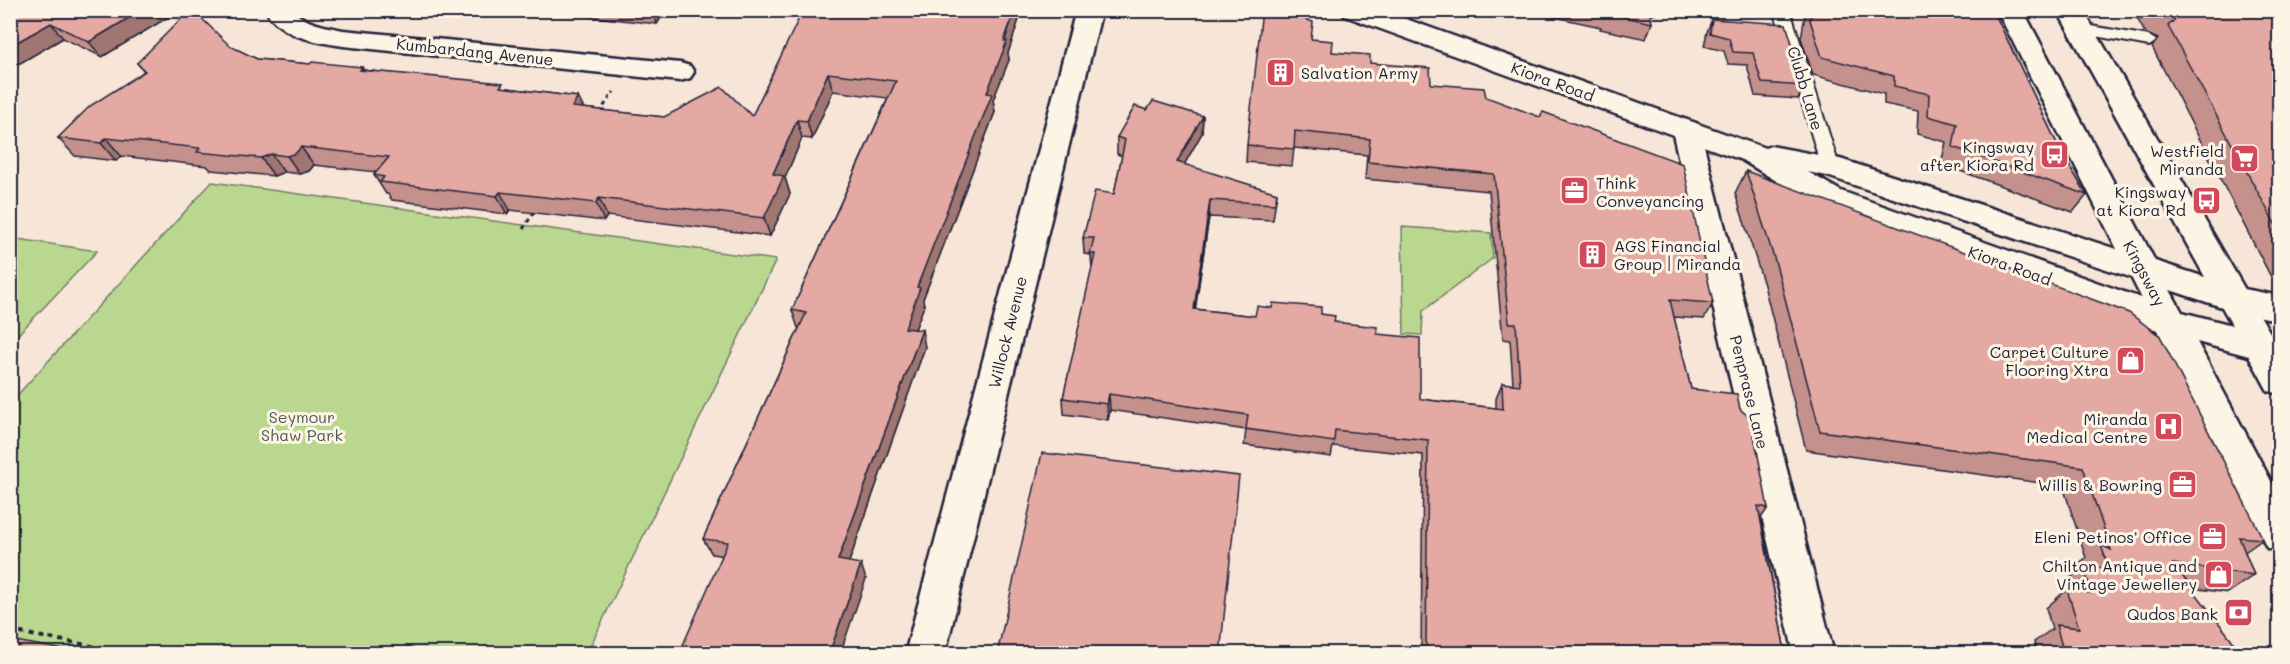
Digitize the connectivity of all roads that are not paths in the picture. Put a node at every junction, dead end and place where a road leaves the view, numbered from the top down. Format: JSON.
{"nodes":[{"id":1,"x":278,"y":10,"type":"edge"},
{"id":2,"x":1089,"y":10,"type":"edge"},
{"id":3,"x":1354,"y":10,"type":"edge"},
{"id":4,"x":1782,"y":10,"type":"edge"},
{"id":5,"x":2010,"y":10,"type":"edge"},
{"id":6,"x":2075,"y":20,"type":"edge"},
{"id":7,"x":2145,"y":34,"type":"dead end"},
{"id":8,"x":680,"y":72,"type":"dead end"},
{"id":9,"x":1686,"y":130,"type":"junction"},
{"id":10,"x":1752,"y":153,"type":"junction"},
{"id":11,"x":1830,"y":166,"type":"junction"},
{"id":12,"x":2142,"y":269,"type":"junction"},
{"id":13,"x":2234,"y":299,"type":"junction"},
{"id":14,"x":2280,"y":309,"type":"edge"},
{"id":15,"x":2171,"y":322,"type":"junction"},
{"id":16,"x":2270,"y":348,"type":"edge"},
{"id":17,"x":2280,"y":381,"type":"edge"},
{"id":18,"x":2280,"y":536,"type":"edge"},
{"id":19,"x":925,"y":654,"type":"edge"},
{"id":20,"x":1814,"y":654,"type":"edge"}],
"edges":[{"from":1,"to":8,"type":"main road","name":"Kumbardang Avenue"},
{"from":2,"to":19,"type":"main road","name":"Willock Avenue"},
{"from":3,"to":9,"type":"main road","name":"Kiora Road"},
{"from":4,"to":11,"type":"lane","name":"Clubb Lane"},
{"from":5,"to":12,"type":"main road","name":"Kingsway"},
{"from":6,"to":7,"type":"lane"},
{"from":6,"to":13,"type":"main road"},
{"from":9,"to":10,"type":"main road","name":"Kiora Road"},
{"from":9,"to":20,"type":"main road","name":"Penprase Lane"},
{"from":10,"to":11,"type":"main road","name":"Kiora Road"},
{"from":10,"to":15,"type":"main road","name":"Kiora Road"},
{"from":11,"to":12,"type":"main road","name":"Kiora Road"},
{"from":12,"to":13,"type":"main road","name":"Kiora Road"},
{"from":12,"to":15,"type":"main road","name":"Kingsway"},
{"from":13,"to":14,"type":"main road","name":"Kiora Road"},
{"from":13,"to":16,"type":"main road"},
{"from":15,"to":16,"type":"main road","name":"Kiora Road"},
{"from":15,"to":18,"type":"main road","name":"Kingsway"},
{"from":16,"to":17,"type":"main road"}]}
